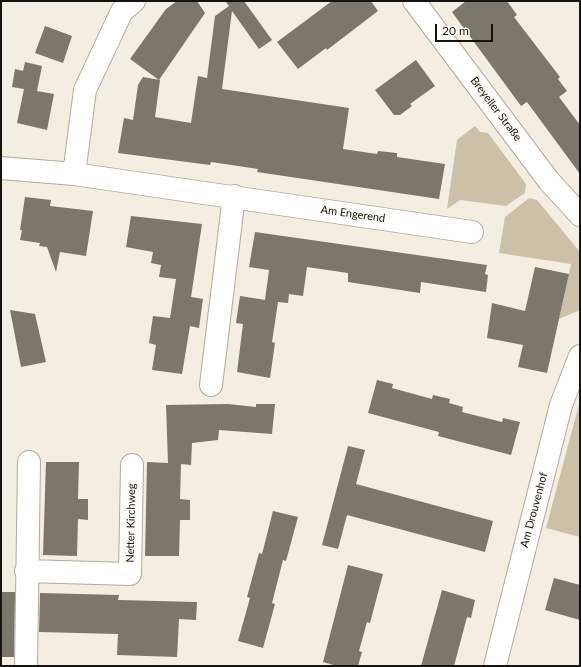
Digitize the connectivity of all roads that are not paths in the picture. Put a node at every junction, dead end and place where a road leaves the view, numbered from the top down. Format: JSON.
{"nodes":[{"id":1,"x":134,"y":1,"type":"edge"},
{"id":2,"x":414,"y":1,"type":"edge"},
{"id":3,"x":1,"y":168,"type":"edge"},
{"id":4,"x":74,"y":174,"type":"junction"},
{"id":5,"x":234,"y":196,"type":"junction"},
{"id":6,"x":580,"y":215,"type":"edge"},
{"id":7,"x":472,"y":232,"type":"dead end"},
{"id":8,"x":580,"y":356,"type":"edge"},
{"id":9,"x":211,"y":385,"type":"dead end"},
{"id":10,"x":29,"y":462,"type":"dead end"},
{"id":11,"x":132,"y":464,"type":"dead end"},
{"id":12,"x":26,"y":571,"type":"junction"},
{"id":13,"x":26,"y":666,"type":"edge"},
{"id":14,"x":495,"y":666,"type":"edge"}],
"edges":[{"from":1,"to":4,"type":"street"},
{"from":2,"to":6,"type":"street","name":"Breyeller Straße"},
{"from":3,"to":4,"type":"street","name":"Am Engerend"},
{"from":4,"to":5,"type":"street","name":"Am Engerend"},
{"from":5,"to":7,"type":"street","name":"Am Engerend"},
{"from":5,"to":9,"type":"street"},
{"from":8,"to":14,"type":"street","name":"Am Drouvenhof"},
{"from":10,"to":12,"type":"street"},
{"from":11,"to":12,"type":"street","name":"Netter Kirchweg"},
{"from":12,"to":13,"type":"street"}]}
